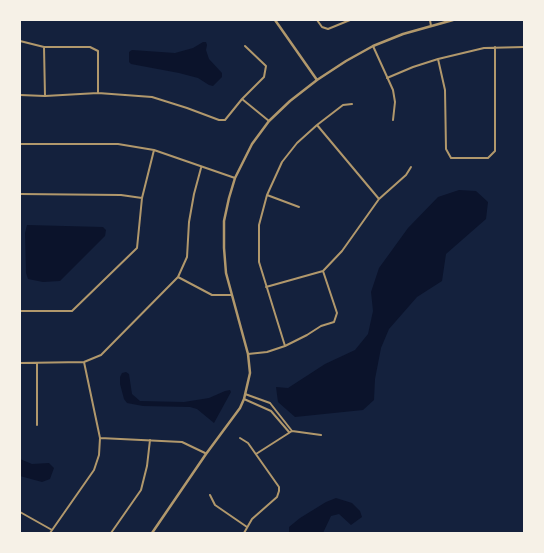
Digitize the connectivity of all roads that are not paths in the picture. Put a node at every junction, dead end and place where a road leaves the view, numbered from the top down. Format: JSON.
{"nodes":[{"id":1,"x":275,"y":20,"type":"edge"},
{"id":2,"x":317,"y":20,"type":"edge"},
{"id":3,"x":350,"y":20,"type":"edge"},
{"id":4,"x":430,"y":20,"type":"edge"},
{"id":5,"x":453,"y":20,"type":"edge"},
{"id":6,"x":431,"y":26,"type":"junction"},
{"id":7,"x":20,"y":41,"type":"edge"},
{"id":8,"x":246,"y":46,"type":"dead end"},
{"id":9,"x":373,"y":46,"type":"junction"},
{"id":10,"x":44,"y":47,"type":"junction"},
{"id":11,"x":495,"y":47,"type":"junction"},
{"id":12,"x":524,"y":47,"type":"edge"},
{"id":13,"x":438,"y":59,"type":"junction"},
{"id":14,"x":387,"y":78,"type":"junction"},
{"id":15,"x":317,"y":80,"type":"junction"},
{"id":16,"x":98,"y":94,"type":"junction"},
{"id":17,"x":20,"y":95,"type":"edge"},
{"id":18,"x":44,"y":96,"type":"junction"},
{"id":19,"x":242,"y":99,"type":"junction"},
{"id":20,"x":352,"y":104,"type":"dead end"},
{"id":21,"x":392,"y":120,"type":"dead end"},
{"id":22,"x":269,"y":121,"type":"junction"},
{"id":23,"x":317,"y":125,"type":"junction"},
{"id":24,"x":20,"y":144,"type":"edge"},
{"id":25,"x":154,"y":150,"type":"junction"},
{"id":26,"x":411,"y":167,"type":"dead end"},
{"id":27,"x":201,"y":168,"type":"junction"},
{"id":28,"x":235,"y":178,"type":"junction"},
{"id":29,"x":20,"y":194,"type":"edge"},
{"id":30,"x":267,"y":195,"type":"junction"},
{"id":31,"x":142,"y":198,"type":"junction"},
{"id":32,"x":379,"y":199,"type":"junction"},
{"id":33,"x":299,"y":207,"type":"dead end"},
{"id":34,"x":323,"y":271,"type":"junction"},
{"id":35,"x":178,"y":277,"type":"junction"},
{"id":36,"x":266,"y":287,"type":"junction"},
{"id":37,"x":231,"y":295,"type":"junction"},
{"id":38,"x":20,"y":311,"type":"edge"},
{"id":39,"x":284,"y":346,"type":"junction"},
{"id":40,"x":248,"y":354,"type":"junction"},
{"id":41,"x":84,"y":362,"type":"junction"},
{"id":42,"x":20,"y":363,"type":"edge"},
{"id":43,"x":37,"y":363,"type":"junction"},
{"id":44,"x":246,"y":394,"type":"junction"},
{"id":45,"x":259,"y":398,"type":"junction"},
{"id":46,"x":244,"y":399,"type":"junction"},
{"id":47,"x":257,"y":404,"type":"junction"},
{"id":48,"x":37,"y":425,"type":"dead end"},
{"id":49,"x":292,"y":431,"type":"junction"},
{"id":50,"x":289,"y":432,"type":"junction"},
{"id":51,"x":321,"y":435,"type":"dead end"},
{"id":52,"x":100,"y":438,"type":"junction"},
{"id":53,"x":240,"y":438,"type":"dead end"},
{"id":54,"x":150,"y":440,"type":"junction"},
{"id":55,"x":206,"y":454,"type":"junction"},
{"id":56,"x":256,"y":454,"type":"junction"},
{"id":57,"x":210,"y":495,"type":"dead end"},
{"id":58,"x":20,"y":512,"type":"edge"},
{"id":59,"x":248,"y":527,"type":"junction"},
{"id":60,"x":51,"y":532,"type":"edge"},
{"id":61,"x":112,"y":533,"type":"edge"},
{"id":62,"x":152,"y":533,"type":"edge"},
{"id":63,"x":244,"y":533,"type":"edge"}],
"edges":[{"from":1,"to":15,"type":"street"},
{"from":2,"to":3,"type":"street"},
{"from":4,"to":6,"type":"street"},
{"from":5,"to":6,"type":"street"},
{"from":6,"to":9,"type":"street"},
{"from":7,"to":10,"type":"street"},
{"from":8,"to":19,"type":"street"},
{"from":9,"to":14,"type":"street"},
{"from":9,"to":15,"type":"street"},
{"from":10,"to":16,"type":"street"},
{"from":10,"to":18,"type":"street"},
{"from":11,"to":12,"type":"street"},
{"from":11,"to":13,"type":"street"},
{"from":11,"to":13,"type":"street"},
{"from":13,"to":14,"type":"street"},
{"from":14,"to":21,"type":"street"},
{"from":15,"to":22,"type":"street"},
{"from":16,"to":18,"type":"street"},
{"from":16,"to":19,"type":"street"},
{"from":17,"to":18,"type":"street"},
{"from":19,"to":22,"type":"street"},
{"from":20,"to":23,"type":"street"},
{"from":22,"to":28,"type":"street"},
{"from":23,"to":30,"type":"street"},
{"from":23,"to":32,"type":"street"},
{"from":24,"to":25,"type":"street"},
{"from":25,"to":27,"type":"street"},
{"from":25,"to":31,"type":"street"},
{"from":26,"to":32,"type":"street"},
{"from":27,"to":28,"type":"street"},
{"from":27,"to":35,"type":"street"},
{"from":28,"to":37,"type":"street"},
{"from":29,"to":31,"type":"street"},
{"from":30,"to":33,"type":"street"},
{"from":30,"to":36,"type":"street"},
{"from":31,"to":38,"type":"street"},
{"from":32,"to":34,"type":"street"},
{"from":34,"to":36,"type":"street"},
{"from":34,"to":39,"type":"street"},
{"from":35,"to":37,"type":"street"},
{"from":35,"to":41,"type":"street"},
{"from":36,"to":39,"type":"street"},
{"from":37,"to":40,"type":"street"},
{"from":39,"to":40,"type":"street"},
{"from":40,"to":44,"type":"street"},
{"from":41,"to":43,"type":"street"},
{"from":41,"to":52,"type":"street"},
{"from":42,"to":43,"type":"street"},
{"from":43,"to":48,"type":"street"},
{"from":44,"to":45,"type":"street"},
{"from":44,"to":46,"type":"street"},
{"from":45,"to":47,"type":"street"},
{"from":45,"to":49,"type":"street"},
{"from":46,"to":47,"type":"street"},
{"from":46,"to":55,"type":"street"},
{"from":47,"to":50,"type":"street"},
{"from":49,"to":50,"type":"street"},
{"from":49,"to":51,"type":"street"},
{"from":50,"to":56,"type":"street"},
{"from":52,"to":54,"type":"street"},
{"from":52,"to":60,"type":"street"},
{"from":53,"to":56,"type":"street"},
{"from":54,"to":55,"type":"street"},
{"from":54,"to":61,"type":"street"},
{"from":55,"to":62,"type":"street"},
{"from":56,"to":59,"type":"street"},
{"from":57,"to":59,"type":"street"},
{"from":58,"to":60,"type":"street"},
{"from":59,"to":63,"type":"street"}]}
